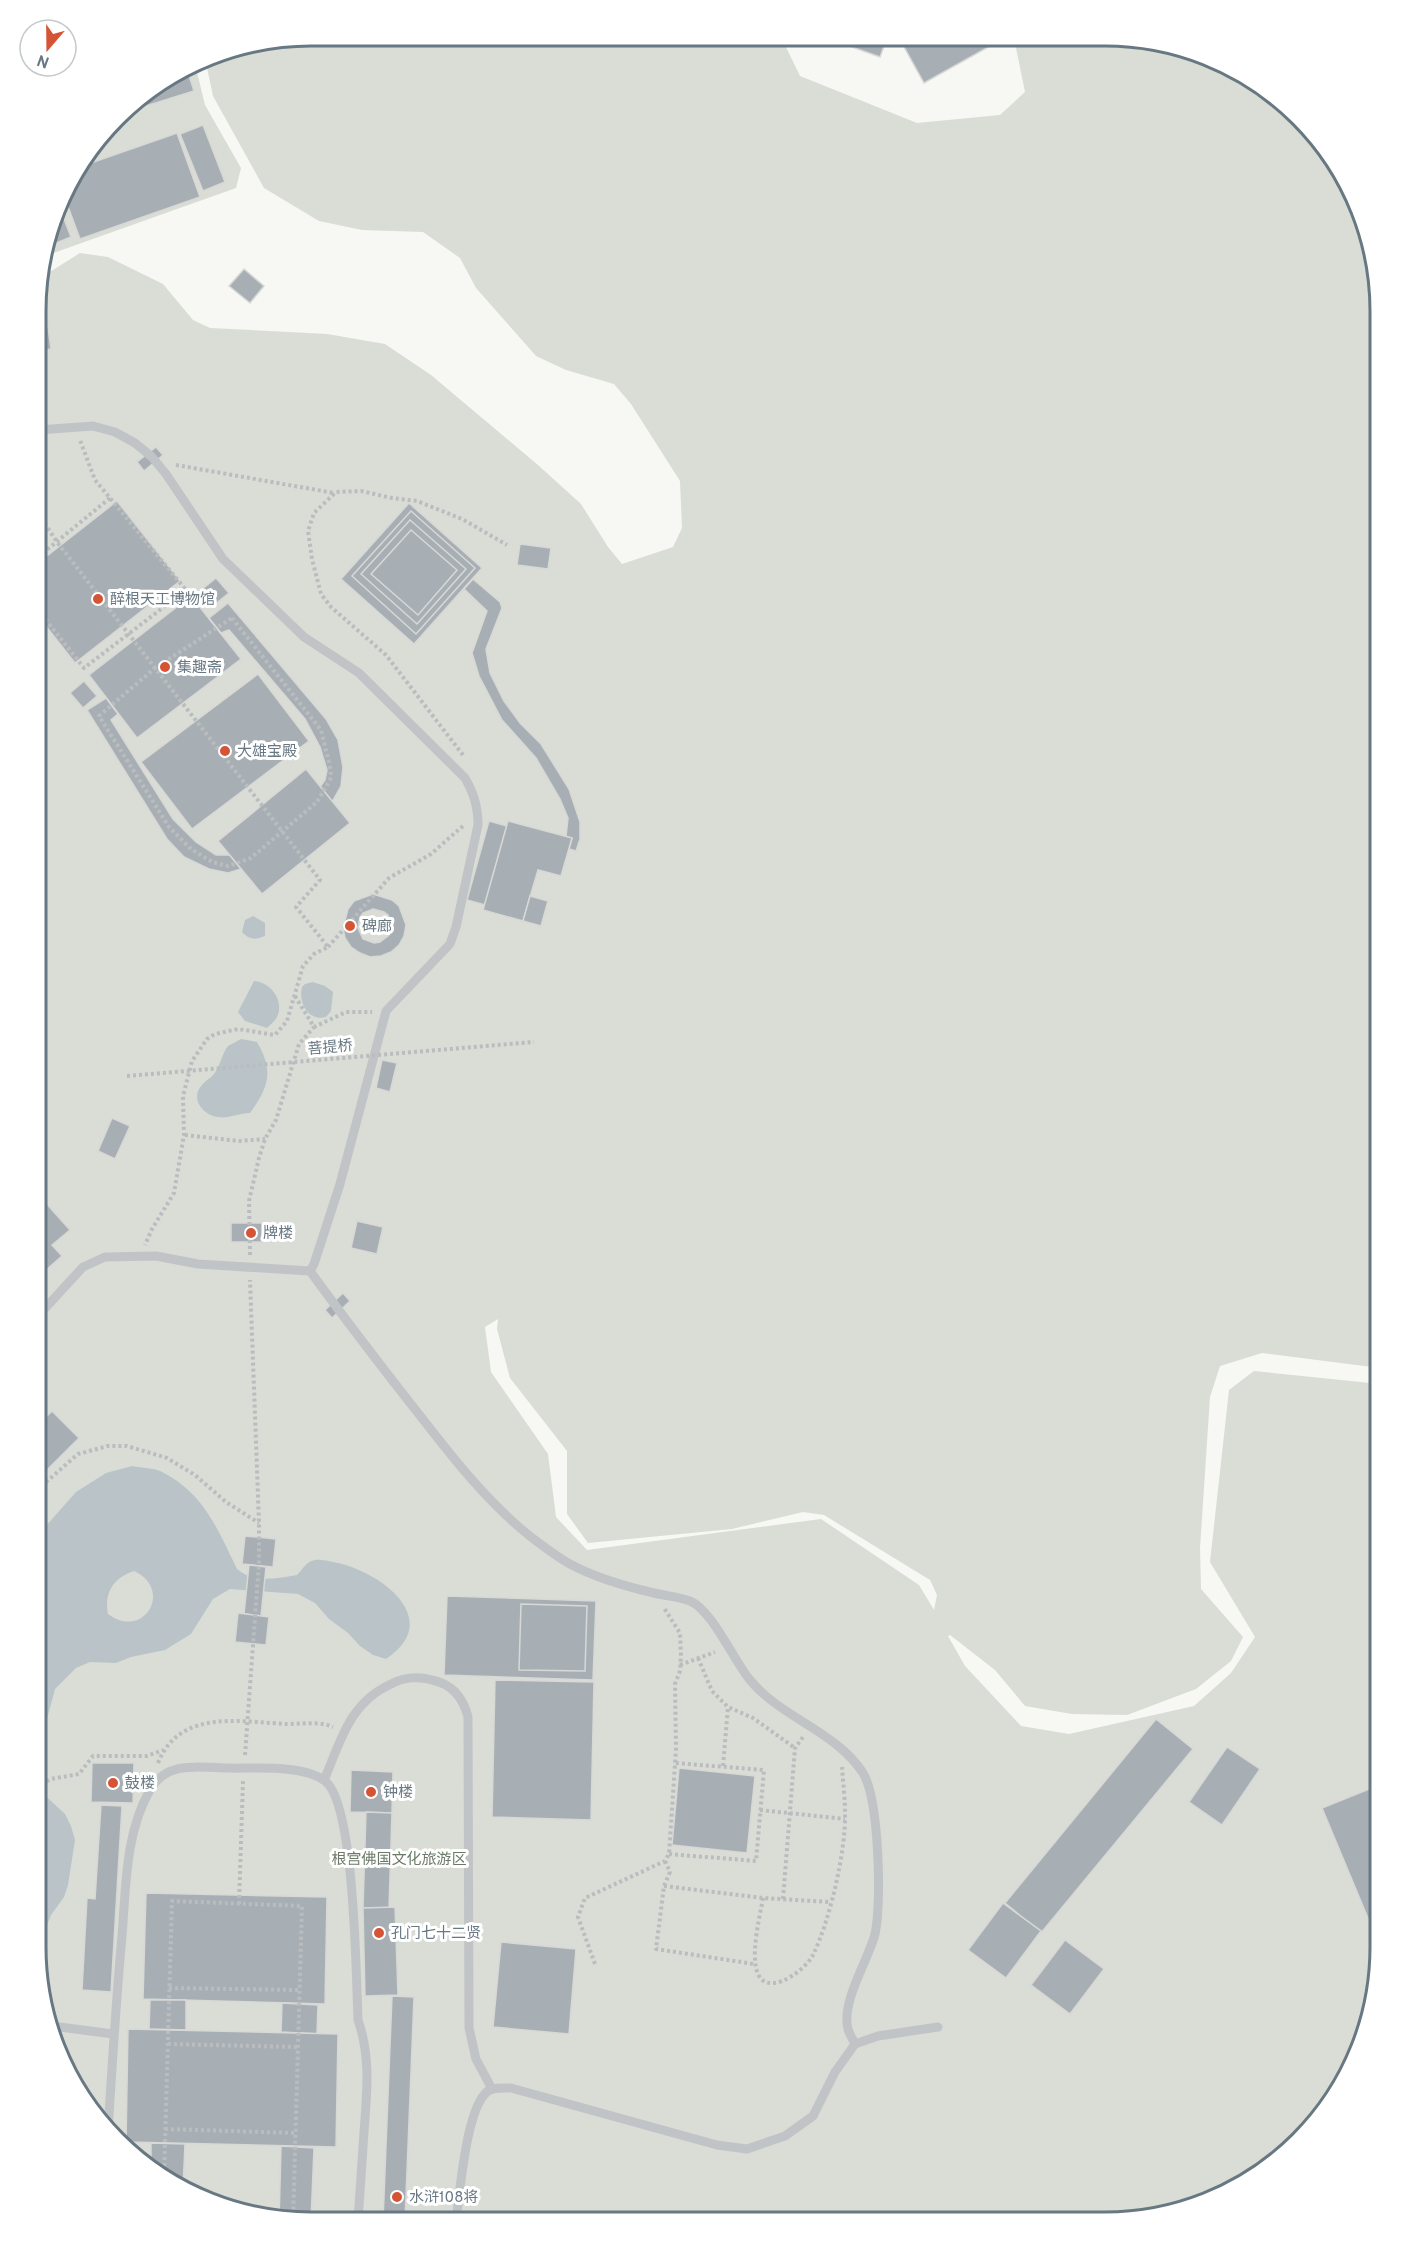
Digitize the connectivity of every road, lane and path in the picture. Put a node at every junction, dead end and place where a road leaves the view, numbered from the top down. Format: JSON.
{"nodes":[{"id":1,"x":74,"y":426,"type":"junction"},
{"id":2,"x":46,"y":429,"type":"edge"},
{"id":3,"x":155,"y":461,"type":"junction"},
{"id":4,"x":334,"y":493,"type":"junction"},
{"id":5,"x":110,"y":498,"type":"junction"},
{"id":6,"x":46,"y":525,"type":"edge"},
{"id":7,"x":57,"y":542,"type":"junction"},
{"id":8,"x":507,"y":545,"type":"dead end"},
{"id":9,"x":46,"y":551,"type":"edge"},
{"id":10,"x":46,"y":620,"type":"edge"},
{"id":11,"x":129,"y":634,"type":"junction"},
{"id":12,"x":156,"y":668,"type":"junction"},
{"id":13,"x":464,"y":778,"type":"junction"},
{"id":14,"x":478,"y":813,"type":"junction"},
{"id":15,"x":282,"y":831,"type":"junction"},
{"id":16,"x":328,"y":947,"type":"junction"},
{"id":17,"x":295,"y":996,"type":"junction"},
{"id":18,"x":386,"y":1011,"type":"junction"},
{"id":19,"x":314,"y":1027,"type":"junction"},
{"id":20,"x":534,"y":1042,"type":"dead end"},
{"id":21,"x":127,"y":1076,"type":"dead end"},
{"id":22,"x":184,"y":1135,"type":"junction"},
{"id":23,"x":265,"y":1139,"type":"junction"},
{"id":24,"x":140,"y":1256,"type":"junction"},
{"id":25,"x":250,"y":1266,"type":"junction"},
{"id":26,"x":309,"y":1271,"type":"junction"},
{"id":27,"x":46,"y":1307,"type":"edge"},
{"id":28,"x":46,"y":1482,"type":"edge"},
{"id":29,"x":259,"y":1523,"type":"junction"},
{"id":30,"x":653,"y":1593,"type":"junction"},
{"id":31,"x":254,"y":1618,"type":"dead end"},
{"id":32,"x":727,"y":1647,"type":"junction"},
{"id":33,"x":698,"y":1658,"type":"junction"},
{"id":34,"x":680,"y":1665,"type":"junction"},
{"id":35,"x":728,"y":1707,"type":"junction"},
{"id":36,"x":813,"y":1729,"type":"junction"},
{"id":37,"x":345,"y":1732,"type":"junction"},
{"id":38,"x":795,"y":1748,"type":"junction"},
{"id":39,"x":840,"y":1749,"type":"junction"},
{"id":40,"x":163,"y":1750,"type":"junction"},
{"id":41,"x":675,"y":1763,"type":"junction"},
{"id":42,"x":723,"y":1767,"type":"junction"},
{"id":43,"x":158,"y":1779,"type":"junction"},
{"id":44,"x":324,"y":1780,"type":"junction"},
{"id":45,"x":46,"y":1782,"type":"edge"},
{"id":46,"x":760,"y":1810,"type":"junction"},
{"id":47,"x":790,"y":1814,"type":"junction"},
{"id":48,"x":845,"y":1819,"type":"junction"},
{"id":49,"x":669,"y":1854,"type":"junction"},
{"id":50,"x":665,"y":1861,"type":"junction"},
{"id":51,"x":664,"y":1886,"type":"junction"},
{"id":52,"x":763,"y":1898,"type":"junction"},
{"id":53,"x":783,"y":1899,"type":"junction"},
{"id":54,"x":831,"y":1902,"type":"junction"},
{"id":55,"x":595,"y":1964,"type":"dead end"},
{"id":56,"x":754,"y":1964,"type":"junction"},
{"id":57,"x":170,"y":1988,"type":"junction"},
{"id":58,"x":300,"y":1990,"type":"junction"},
{"id":59,"x":59,"y":2027,"type":"edge"},
{"id":60,"x":938,"y":2027,"type":"dead end"},
{"id":61,"x":113,"y":2034,"type":"junction"},
{"id":62,"x":168,"y":2044,"type":"junction"},
{"id":63,"x":855,"y":2044,"type":"junction"},
{"id":64,"x":298,"y":2047,"type":"junction"},
{"id":65,"x":492,"y":2089,"type":"junction"},
{"id":66,"x":109,"y":2118,"type":"edge"},
{"id":67,"x":165,"y":2129,"type":"junction"},
{"id":68,"x":295,"y":2133,"type":"junction"},
{"id":69,"x":164,"y":2168,"type":"edge"},
{"id":70,"x":293,"y":2212,"type":"edge"},
{"id":71,"x":359,"y":2212,"type":"edge"},
{"id":72,"x":457,"y":2212,"type":"edge"}],
"edges":[{"from":1,"to":2,"type":"lane"},
{"from":1,"to":3,"type":"lane"},
{"from":1,"to":5,"type":"path"},
{"from":3,"to":4,"type":"path"},
{"from":3,"to":13,"type":"lane"},
{"from":4,"to":8,"type":"path"},
{"from":4,"to":13,"type":"path"},
{"from":5,"to":7,"type":"path"},
{"from":5,"to":11,"type":"path"},
{"from":6,"to":7,"type":"path"},
{"from":7,"to":9,"type":"path"},
{"from":7,"to":11,"type":"path"},
{"from":10,"to":11,"type":"path"},
{"from":11,"to":12,"type":"path"},
{"from":12,"to":15,"type":"path"},
{"from":12,"to":15,"type":"path"},
{"from":12,"to":15,"type":"path"},
{"from":13,"to":14,"type":"lane"},
{"from":14,"to":16,"type":"path"},
{"from":14,"to":18,"type":"lane"},
{"from":15,"to":16,"type":"path"},
{"from":16,"to":17,"type":"path"},
{"from":17,"to":19,"type":"path"},
{"from":17,"to":22,"type":"path"},
{"from":18,"to":19,"type":"path"},
{"from":18,"to":26,"type":"lane"},
{"from":19,"to":23,"type":"path"},
{"from":20,"to":21,"type":"path","name":"菩提桥","bridge":true},
{"from":22,"to":23,"type":"path"},
{"from":22,"to":24,"type":"path"},
{"from":23,"to":25,"type":"path"},
{"from":24,"to":25,"type":"lane"},
{"from":24,"to":27,"type":"lane"},
{"from":25,"to":26,"type":"lane"},
{"from":25,"to":29,"type":"path"},
{"from":26,"to":30,"type":"lane"},
{"from":28,"to":29,"type":"path"},
{"from":29,"to":31,"type":"path"},
{"from":30,"to":32,"type":"lane"},
{"from":30,"to":34,"type":"path"},
{"from":32,"to":33,"type":"path"},
{"from":32,"to":36,"type":"lane"},
{"from":33,"to":34,"type":"path"},
{"from":33,"to":35,"type":"path"},
{"from":34,"to":41,"type":"path"},
{"from":35,"to":38,"type":"path"},
{"from":35,"to":42,"type":"path"},
{"from":36,"to":38,"type":"path"},
{"from":36,"to":39,"type":"lane"},
{"from":37,"to":40,"type":"path"},
{"from":37,"to":44,"type":"lane"},
{"from":37,"to":65,"type":"lane"},
{"from":38,"to":47,"type":"path"},
{"from":39,"to":48,"type":"path"},
{"from":39,"to":63,"type":"lane"},
{"from":40,"to":43,"type":"path"},
{"from":40,"to":45,"type":"path"},
{"from":41,"to":42,"type":"path"},
{"from":41,"to":49,"type":"path"},
{"from":42,"to":46,"type":"path"},
{"from":43,"to":44,"type":"lane"},
{"from":43,"to":61,"type":"lane"},
{"from":44,"to":71,"type":"lane"},
{"from":46,"to":47,"type":"path"},
{"from":46,"to":49,"type":"path"},
{"from":47,"to":48,"type":"path"},
{"from":47,"to":53,"type":"path"},
{"from":48,"to":54,"type":"path"},
{"from":49,"to":50,"type":"path"},
{"from":50,"to":51,"type":"path"},
{"from":50,"to":55,"type":"path"},
{"from":51,"to":52,"type":"path"},
{"from":51,"to":56,"type":"path"},
{"from":52,"to":53,"type":"path"},
{"from":52,"to":56,"type":"path"},
{"from":53,"to":54,"type":"path"},
{"from":54,"to":56,"type":"path"},
{"from":57,"to":58,"type":"path"},
{"from":57,"to":58,"type":"path"},
{"from":57,"to":62,"type":"path"},
{"from":58,"to":64,"type":"path"},
{"from":59,"to":61,"type":"lane"},
{"from":60,"to":63,"type":"lane"},
{"from":61,"to":66,"type":"lane"},
{"from":62,"to":64,"type":"path"},
{"from":62,"to":67,"type":"path"},
{"from":63,"to":65,"type":"lane"},
{"from":64,"to":68,"type":"path"},
{"from":65,"to":72,"type":"lane"},
{"from":67,"to":68,"type":"path"},
{"from":67,"to":69,"type":"path"},
{"from":68,"to":70,"type":"path"}]}
